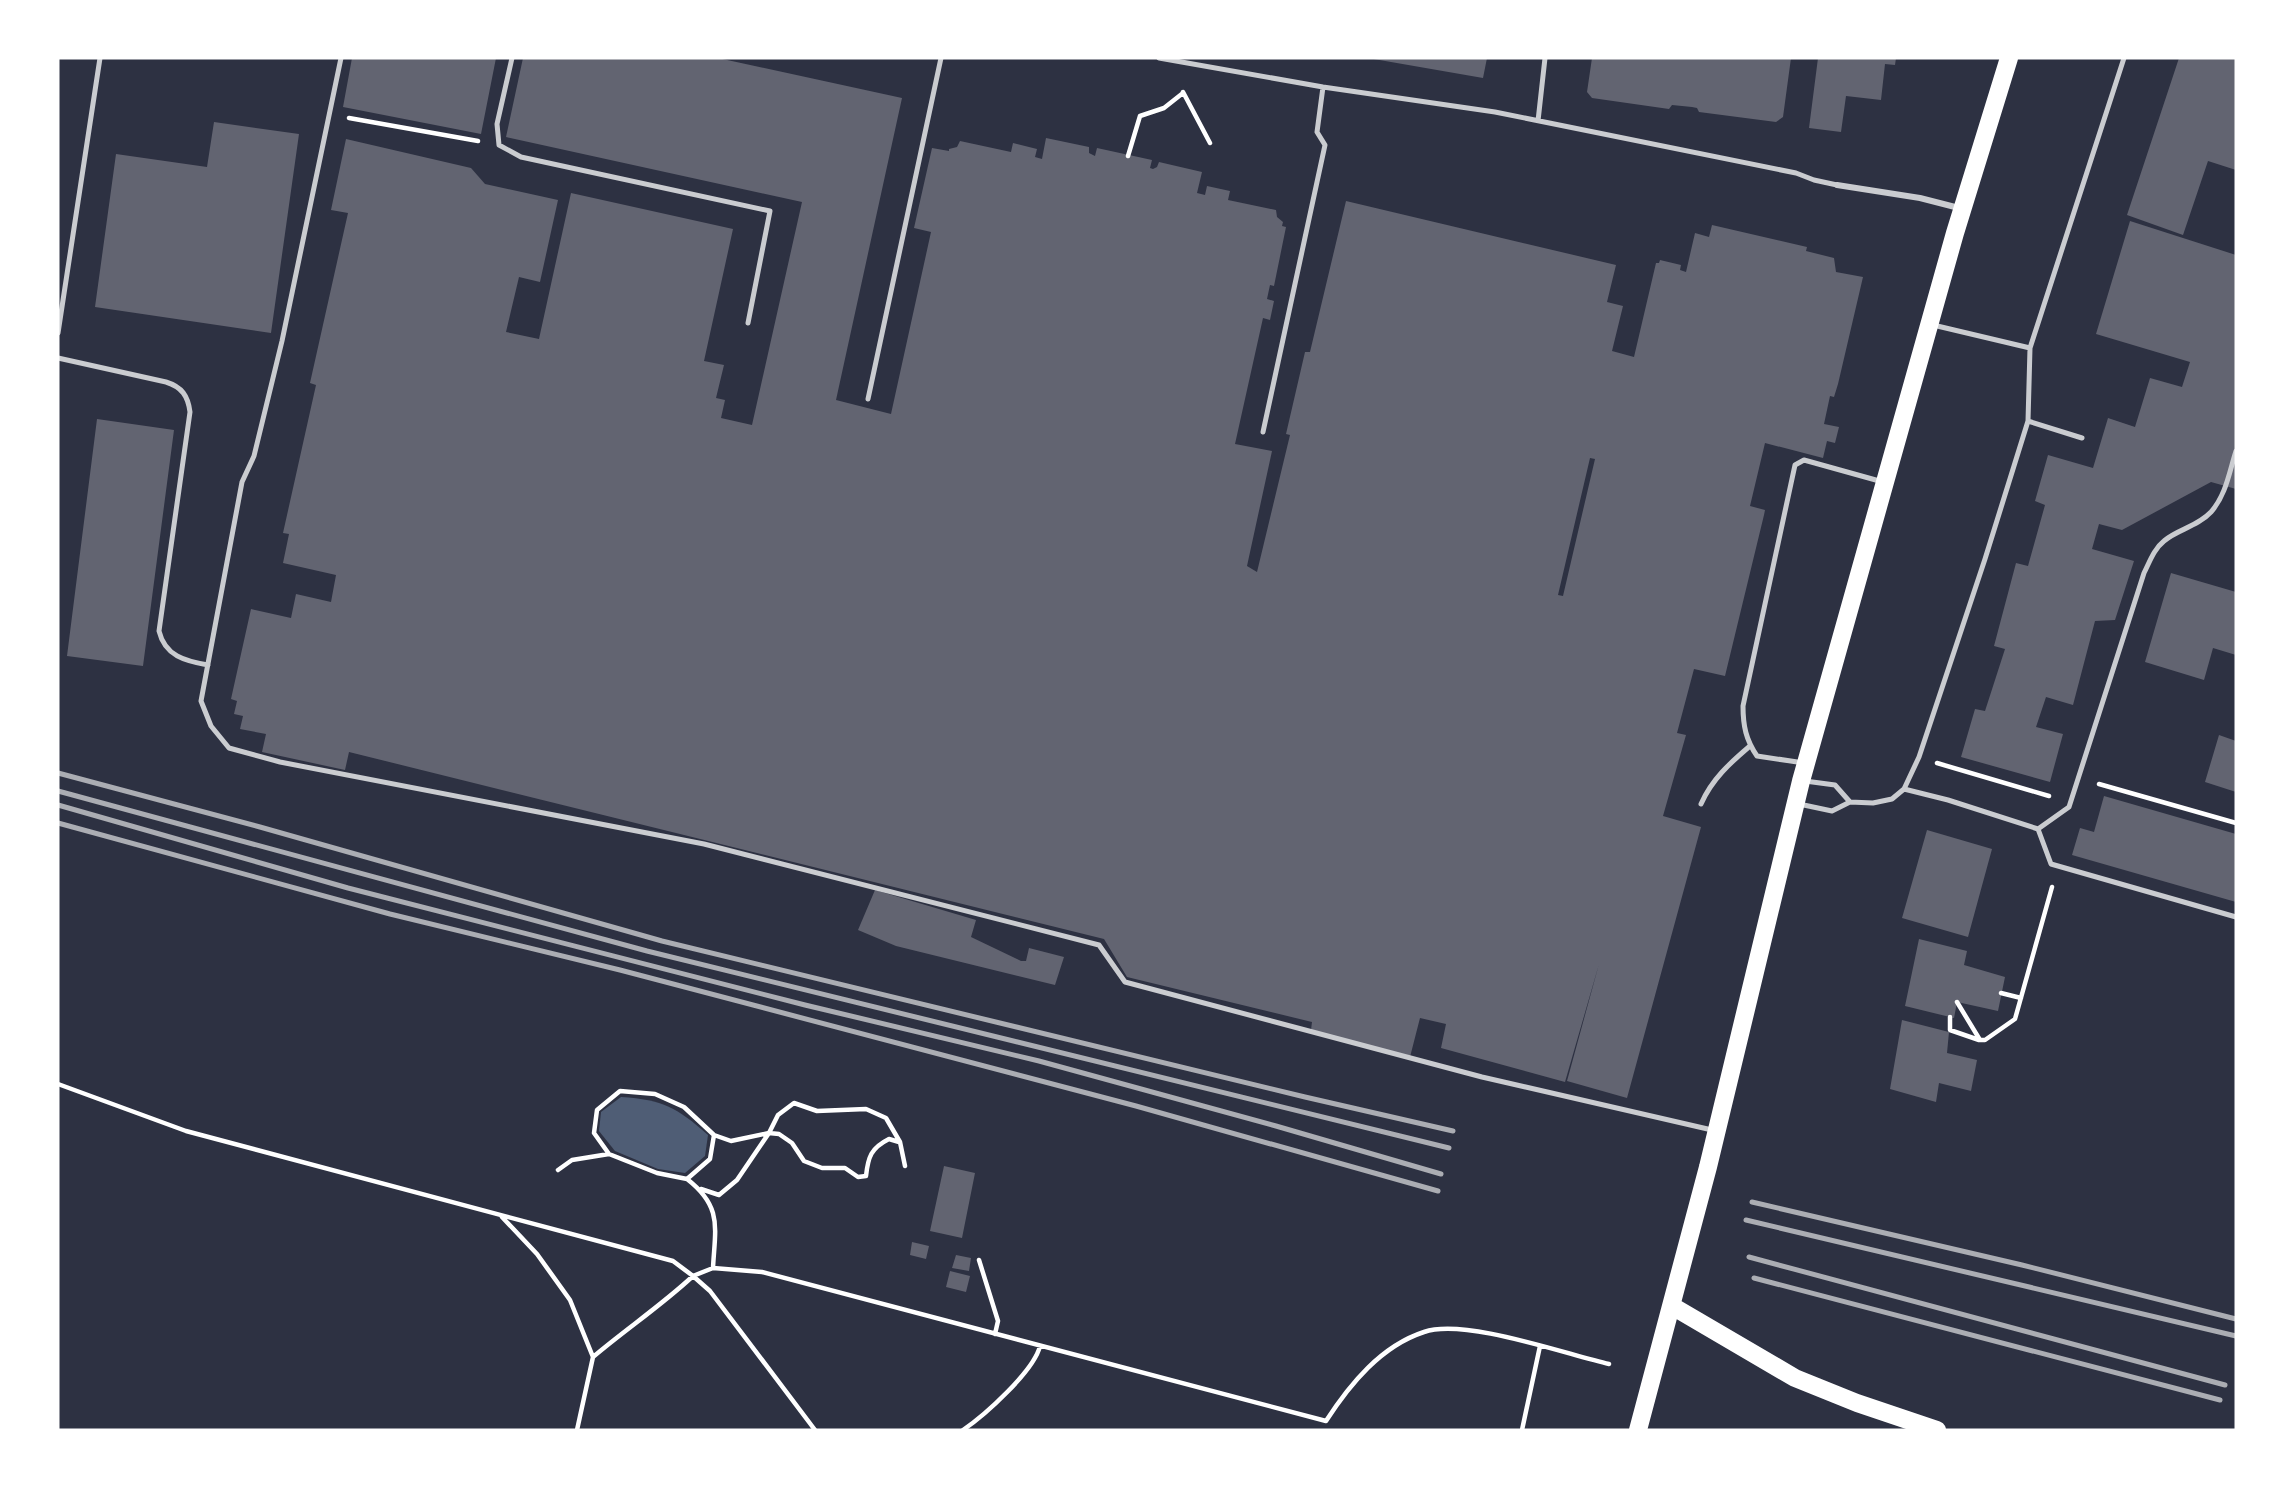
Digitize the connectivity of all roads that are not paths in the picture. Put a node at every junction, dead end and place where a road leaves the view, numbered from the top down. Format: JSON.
{"nodes":[{"id":1,"x":100,"y":58,"type":"edge"},
{"id":2,"x":341,"y":58,"type":"edge"},
{"id":3,"x":512,"y":58,"type":"edge"},
{"id":4,"x":941,"y":58,"type":"edge"},
{"id":5,"x":1159,"y":58,"type":"edge"},
{"id":6,"x":1545,"y":58,"type":"edge"},
{"id":7,"x":2009,"y":58,"type":"edge"},
{"id":8,"x":2124,"y":58,"type":"edge"},
{"id":9,"x":1323,"y":87,"type":"junction"},
{"id":10,"x":1538,"y":121,"type":"junction"},
{"id":11,"x":1837,"y":184,"type":"joint"},
{"id":12,"x":1962,"y":209,"type":"junction"},
{"id":13,"x":748,"y":323,"type":"dead end"},
{"id":14,"x":1930,"y":324,"type":"junction"},
{"id":15,"x":58,"y":333,"type":"edge"},
{"id":16,"x":2031,"y":348,"type":"junction"},
{"id":17,"x":58,"y":358,"type":"edge"},
{"id":18,"x":868,"y":399,"type":"dead end"},
{"id":19,"x":2028,"y":421,"type":"junction"},
{"id":20,"x":1263,"y":432,"type":"dead end"},
{"id":21,"x":2082,"y":438,"type":"dead end"},
{"id":22,"x":2236,"y":452,"type":"edge"},
{"id":23,"x":1886,"y":483,"type":"junction"},
{"id":24,"x":208,"y":666,"type":"junction"},
{"id":25,"x":1750,"y":746,"type":"junction"},
{"id":26,"x":1804,"y":772,"type":"junction"},
{"id":27,"x":1905,"y":789,"type":"junction"},
{"id":28,"x":1850,"y":802,"type":"junction"},
{"id":29,"x":1796,"y":803,"type":"junction"},
{"id":30,"x":1701,"y":804,"type":"dead end"},
{"id":31,"x":2038,"y":829,"type":"junction"},
{"id":32,"x":2236,"y":917,"type":"edge"},
{"id":33,"x":1717,"y":1131,"type":"junction"},
{"id":34,"x":1672,"y":1306,"type":"junction"},
{"id":35,"x":1638,"y":1430,"type":"edge"},
{"id":36,"x":1937,"y":1430,"type":"edge"}],
"edges":[{"from":1,"to":15,"type":"lane"},
{"from":2,"to":24,"type":"lane"},
{"from":3,"to":13,"type":"lane"},
{"from":4,"to":18,"type":"lane"},
{"from":5,"to":9,"type":"lane"},
{"from":6,"to":10,"type":"lane"},
{"from":7,"to":12,"type":"main road"},
{"from":8,"to":16,"type":"lane"},
{"from":9,"to":10,"type":"lane"},
{"from":9,"to":20,"type":"lane"},
{"from":10,"to":11,"type":"lane"},
{"from":11,"to":12,"type":"street"},
{"from":12,"to":14,"type":"main road"},
{"from":14,"to":16,"type":"lane"},
{"from":14,"to":23,"type":"main road"},
{"from":16,"to":19,"type":"lane"},
{"from":17,"to":24,"type":"lane"},
{"from":19,"to":21,"type":"lane"},
{"from":19,"to":27,"type":"lane"},
{"from":22,"to":31,"type":"lane"},
{"from":23,"to":25,"type":"lane"},
{"from":23,"to":26,"type":"main road"},
{"from":24,"to":33,"type":"lane"},
{"from":25,"to":26,"type":"lane"},
{"from":25,"to":30,"type":"lane"},
{"from":26,"to":28,"type":"lane"},
{"from":26,"to":29,"type":"main road"},
{"from":27,"to":28,"type":"lane"},
{"from":27,"to":31,"type":"lane"},
{"from":28,"to":29,"type":"lane"},
{"from":29,"to":33,"type":"main road"},
{"from":31,"to":32,"type":"lane"},
{"from":33,"to":34,"type":"main road"},
{"from":34,"to":35,"type":"main road"},
{"from":34,"to":36,"type":"main road"}]}
